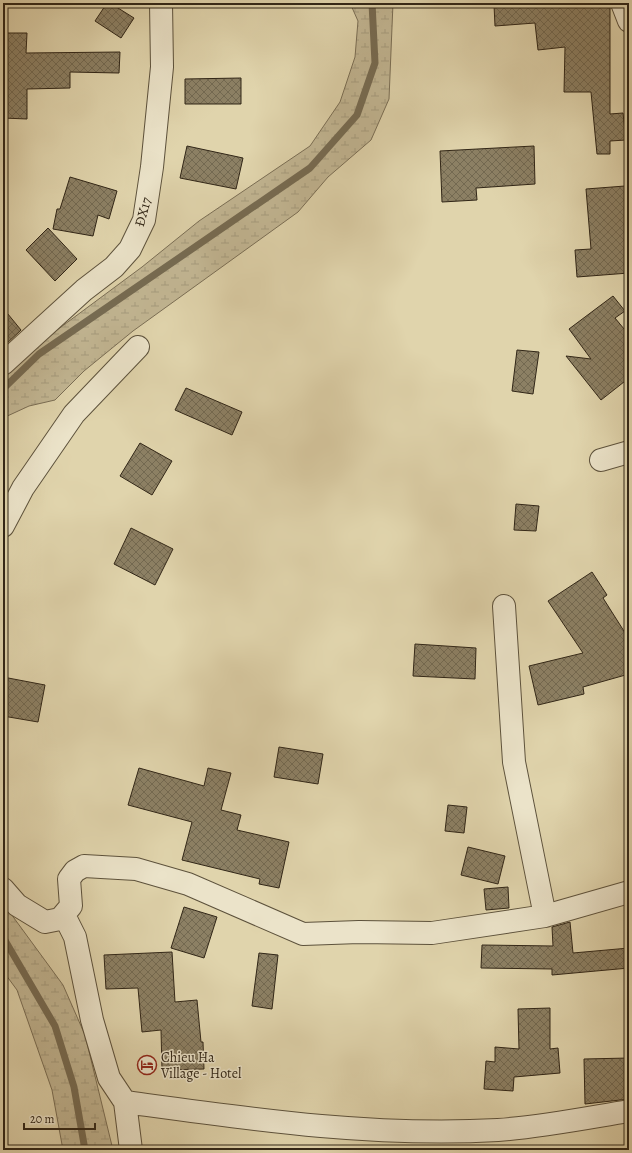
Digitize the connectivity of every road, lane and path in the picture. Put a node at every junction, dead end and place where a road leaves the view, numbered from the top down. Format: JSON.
{"nodes":[{"id":1,"x":161,"y":3,"type":"edge"},
{"id":2,"x":622,"y":3,"type":"edge"},
{"id":3,"x":629,"y":21,"type":"edge"},
{"id":4,"x":138,"y":347,"type":"dead end"},
{"id":5,"x":3,"y":364,"type":"edge"},
{"id":6,"x":629,"y":452,"type":"edge"},
{"id":7,"x":601,"y":460,"type":"dead end"},
{"id":8,"x":3,"y":526,"type":"edge"},
{"id":9,"x":504,"y":606,"type":"dead end"},
{"id":10,"x":3,"y":889,"type":"edge"},
{"id":11,"x":629,"y":892,"type":"edge"},
{"id":12,"x":64,"y":915,"type":"junction"},
{"id":13,"x":545,"y":916,"type":"junction"},
{"id":14,"x":125,"y":1102,"type":"junction"},
{"id":15,"x":629,"y":1111,"type":"edge"},
{"id":16,"x":131,"y":1150,"type":"edge"}],
"edges":[{"from":1,"to":5,"type":"street","name":"ĐX17"},
{"from":2,"to":3,"type":"street"},
{"from":4,"to":8,"type":"street"},
{"from":6,"to":7,"type":"street"},
{"from":9,"to":13,"type":"street"},
{"from":10,"to":12,"type":"street"},
{"from":11,"to":13,"type":"street"},
{"from":12,"to":13,"type":"street"},
{"from":12,"to":14,"type":"street"},
{"from":14,"to":15,"type":"street"},
{"from":14,"to":16,"type":"street"}]}
